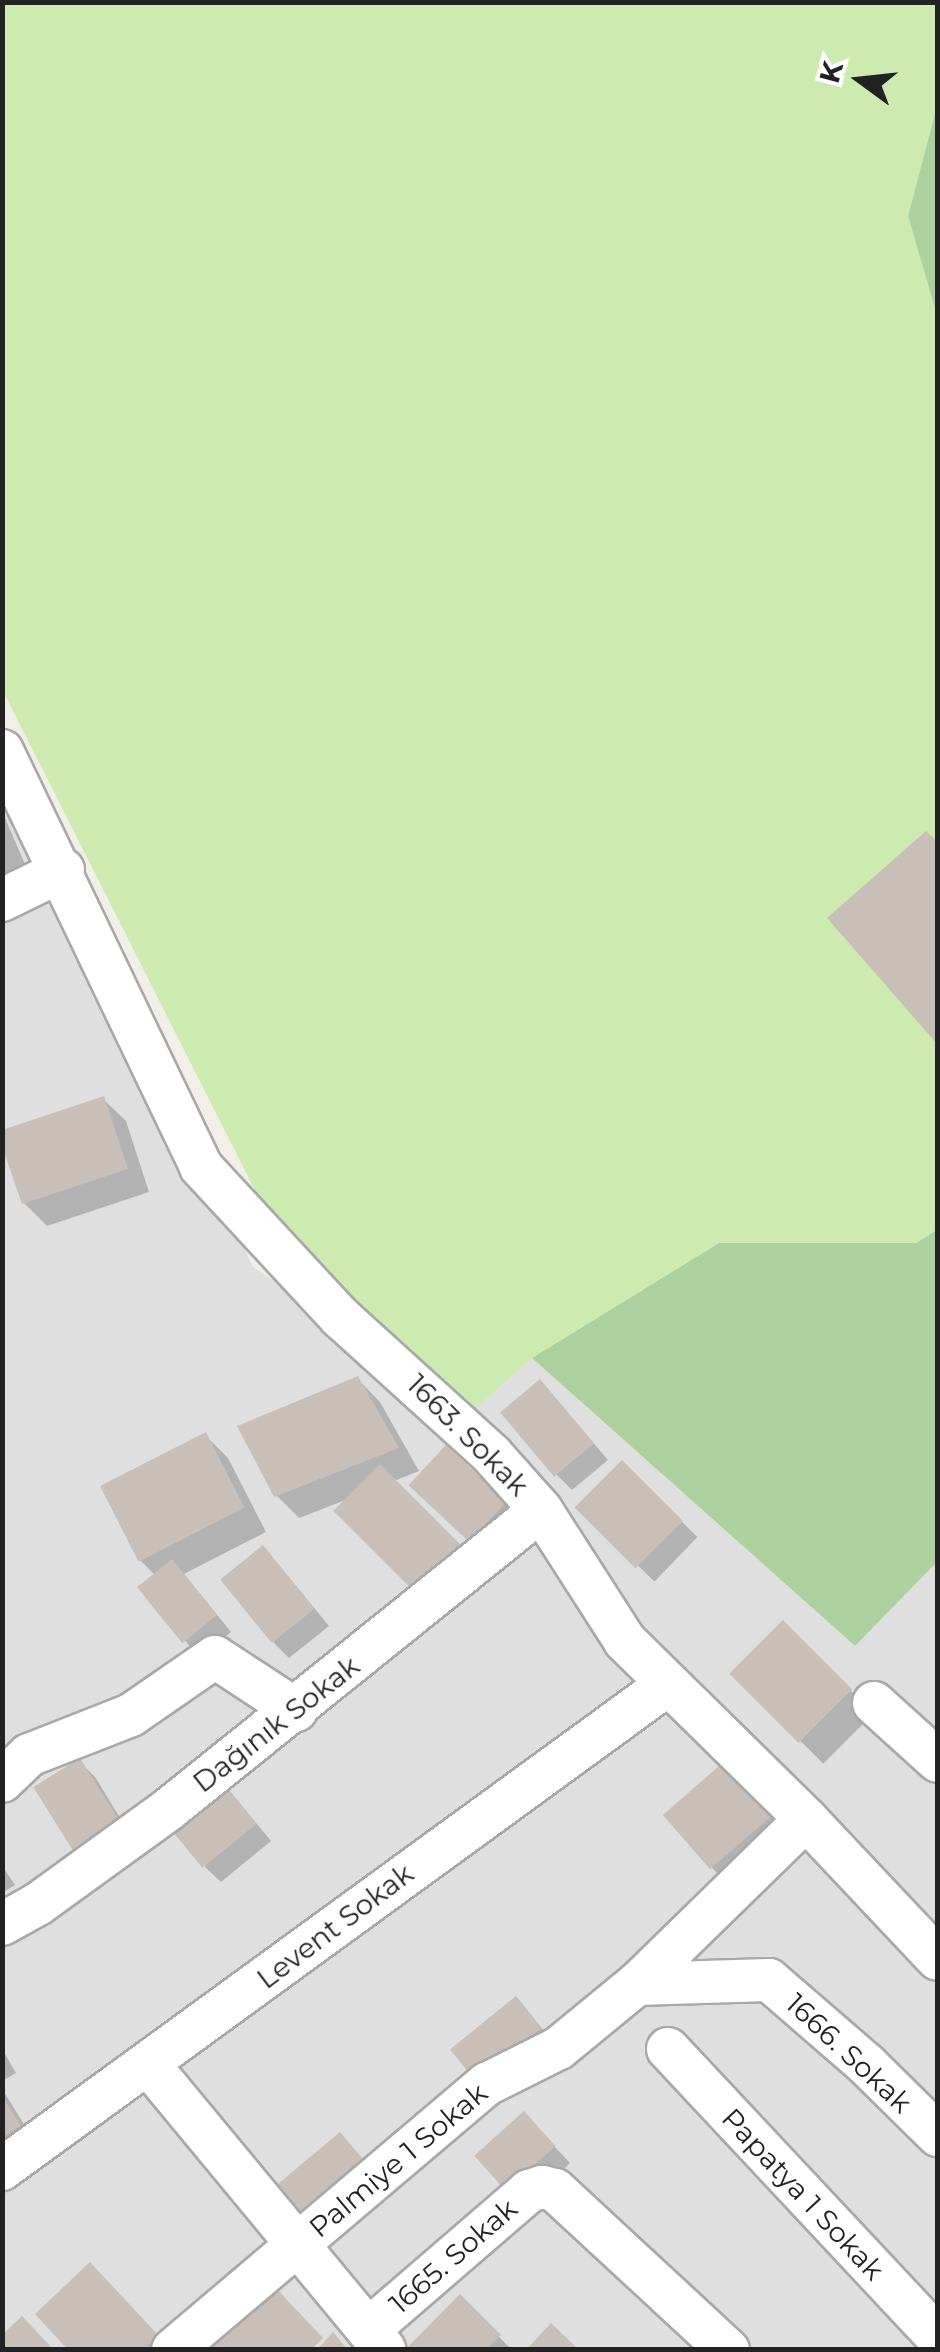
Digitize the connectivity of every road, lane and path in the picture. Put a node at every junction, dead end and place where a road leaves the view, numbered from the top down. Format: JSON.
{"nodes":[{"id":1,"x":2,"y":752,"type":"edge"},
{"id":2,"x":63,"y":870,"type":"junction"},
{"id":3,"x":2,"y":900,"type":"edge"},
{"id":4,"x":541,"y":1510,"type":"junction"},
{"id":5,"x":668,"y":1684,"type":"junction"},
{"id":6,"x":874,"y":1702,"type":"dead end"},
{"id":7,"x":296,"y":1710,"type":"junction"},
{"id":8,"x":938,"y":1761,"type":"edge"},
{"id":9,"x":2,"y":1781,"type":"edge"},
{"id":10,"x":806,"y":1819,"type":"junction"},
{"id":11,"x":2,"y":1924,"type":"edge"},
{"id":12,"x":938,"y":1958,"type":"edge"},
{"id":13,"x":636,"y":1984,"type":"junction"},
{"id":14,"x":668,"y":2049,"type":"dead end"},
{"id":15,"x":150,"y":2065,"type":"junction"},
{"id":16,"x":938,"y":2135,"type":"edge"},
{"id":17,"x":2,"y":2169,"type":"edge"},
{"id":18,"x":296,"y":2246,"type":"junction"},
{"id":19,"x":931,"y":2336,"type":"edge"},
{"id":20,"x":376,"y":2340,"type":"edge"},
{"id":21,"x":173,"y":2350,"type":"edge"},
{"id":22,"x":728,"y":2350,"type":"edge"}],
"edges":[{"from":1,"to":2,"type":"street","name":"1663. Sokak"},
{"from":2,"to":3,"type":"street"},
{"from":2,"to":4,"type":"street","name":"1663. Sokak"},
{"from":4,"to":5,"type":"street","name":"1663. Sokak"},
{"from":4,"to":7,"type":"street","name":"Dağınık Sokak"},
{"from":5,"to":10,"type":"street","name":"1663. Sokak"},
{"from":5,"to":15,"type":"street","name":"Levent Sokak"},
{"from":6,"to":8,"type":"street"},
{"from":7,"to":9,"type":"street"},
{"from":7,"to":11,"type":"street","name":"Dağınık Sokak"},
{"from":10,"to":12,"type":"street","name":"1663. Sokak"},
{"from":10,"to":13,"type":"street","name":"Palmiye 1 Sokak"},
{"from":13,"to":16,"type":"street","name":"1666. Sokak"},
{"from":13,"to":18,"type":"street","name":"Palmiye 1 Sokak"},
{"from":14,"to":19,"type":"street","name":"Papatya 1 Sokak"},
{"from":15,"to":17,"type":"street","name":"Levent Sokak"},
{"from":15,"to":18,"type":"street"},
{"from":18,"to":20,"type":"street"},
{"from":18,"to":21,"type":"street","name":"Palmiye 1 Sokak"},
{"from":20,"to":22,"type":"street","name":"1665. Sokak"}]}
